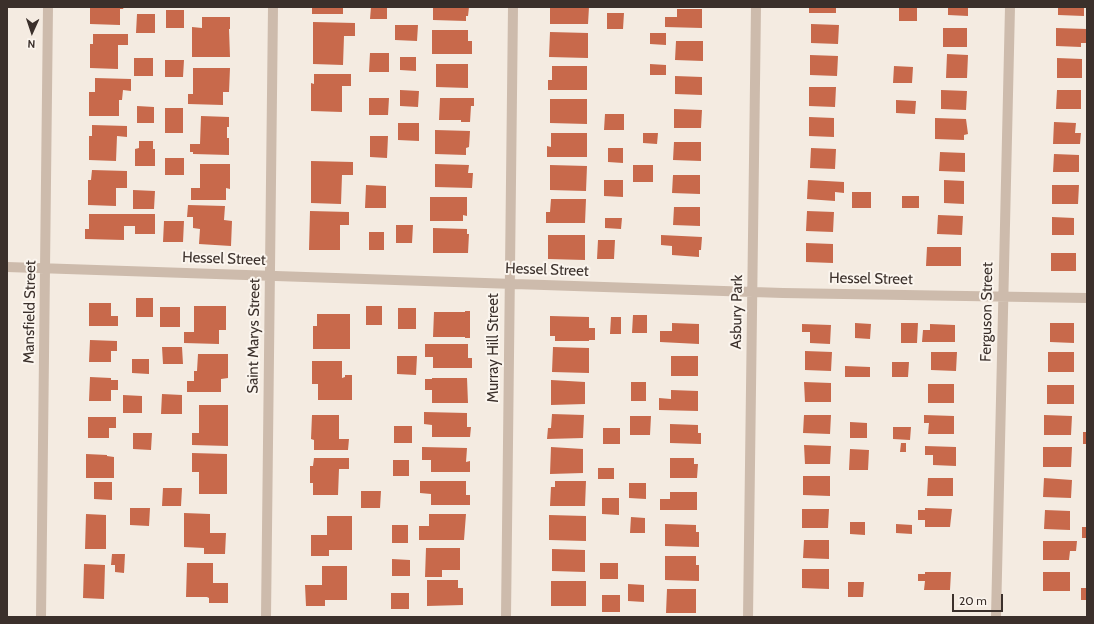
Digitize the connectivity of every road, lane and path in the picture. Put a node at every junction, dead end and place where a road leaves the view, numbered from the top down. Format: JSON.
{"nodes":[{"id":1,"x":48,"y":7,"type":"edge"},
{"id":2,"x":273,"y":7,"type":"edge"},
{"id":3,"x":513,"y":7,"type":"edge"},
{"id":4,"x":756,"y":7,"type":"edge"},
{"id":5,"x":1010,"y":7,"type":"edge"},
{"id":6,"x":7,"y":267,"type":"edge"},
{"id":7,"x":45,"y":268,"type":"junction"},
{"id":8,"x":270,"y":275,"type":"junction"},
{"id":9,"x":510,"y":283,"type":"junction"},
{"id":10,"x":753,"y":292,"type":"junction"},
{"id":11,"x":1003,"y":297,"type":"junction"},
{"id":12,"x":1087,"y":298,"type":"edge"},
{"id":13,"x":41,"y":617,"type":"edge"},
{"id":14,"x":266,"y":617,"type":"edge"},
{"id":15,"x":506,"y":617,"type":"edge"},
{"id":16,"x":748,"y":617,"type":"edge"},
{"id":17,"x":996,"y":617,"type":"edge"}],
"edges":[{"from":1,"to":7,"type":"street","name":"Mansfield Street"},
{"from":2,"to":8,"type":"street","name":"Saint Marys Street"},
{"from":3,"to":9,"type":"street","name":"Murray Hill Street"},
{"from":4,"to":10,"type":"street","name":"Asbury Park"},
{"from":5,"to":11,"type":"street","name":"Ferguson Street"},
{"from":6,"to":7,"type":"street","name":"Hessel Street"},
{"from":7,"to":8,"type":"street","name":"Hessel Street"},
{"from":7,"to":13,"type":"street","name":"Mansfield Street"},
{"from":8,"to":9,"type":"street","name":"Hessel Street"},
{"from":8,"to":14,"type":"street","name":"Saint Marys Street"},
{"from":9,"to":10,"type":"street","name":"Hessel Street"},
{"from":9,"to":15,"type":"street","name":"Murray Hill Street"},
{"from":10,"to":11,"type":"street","name":"Hessel Street"},
{"from":10,"to":16,"type":"street","name":"Asbury Park"},
{"from":11,"to":12,"type":"street","name":"Hessel Street"},
{"from":11,"to":17,"type":"street","name":"Ferguson Street"}]}
